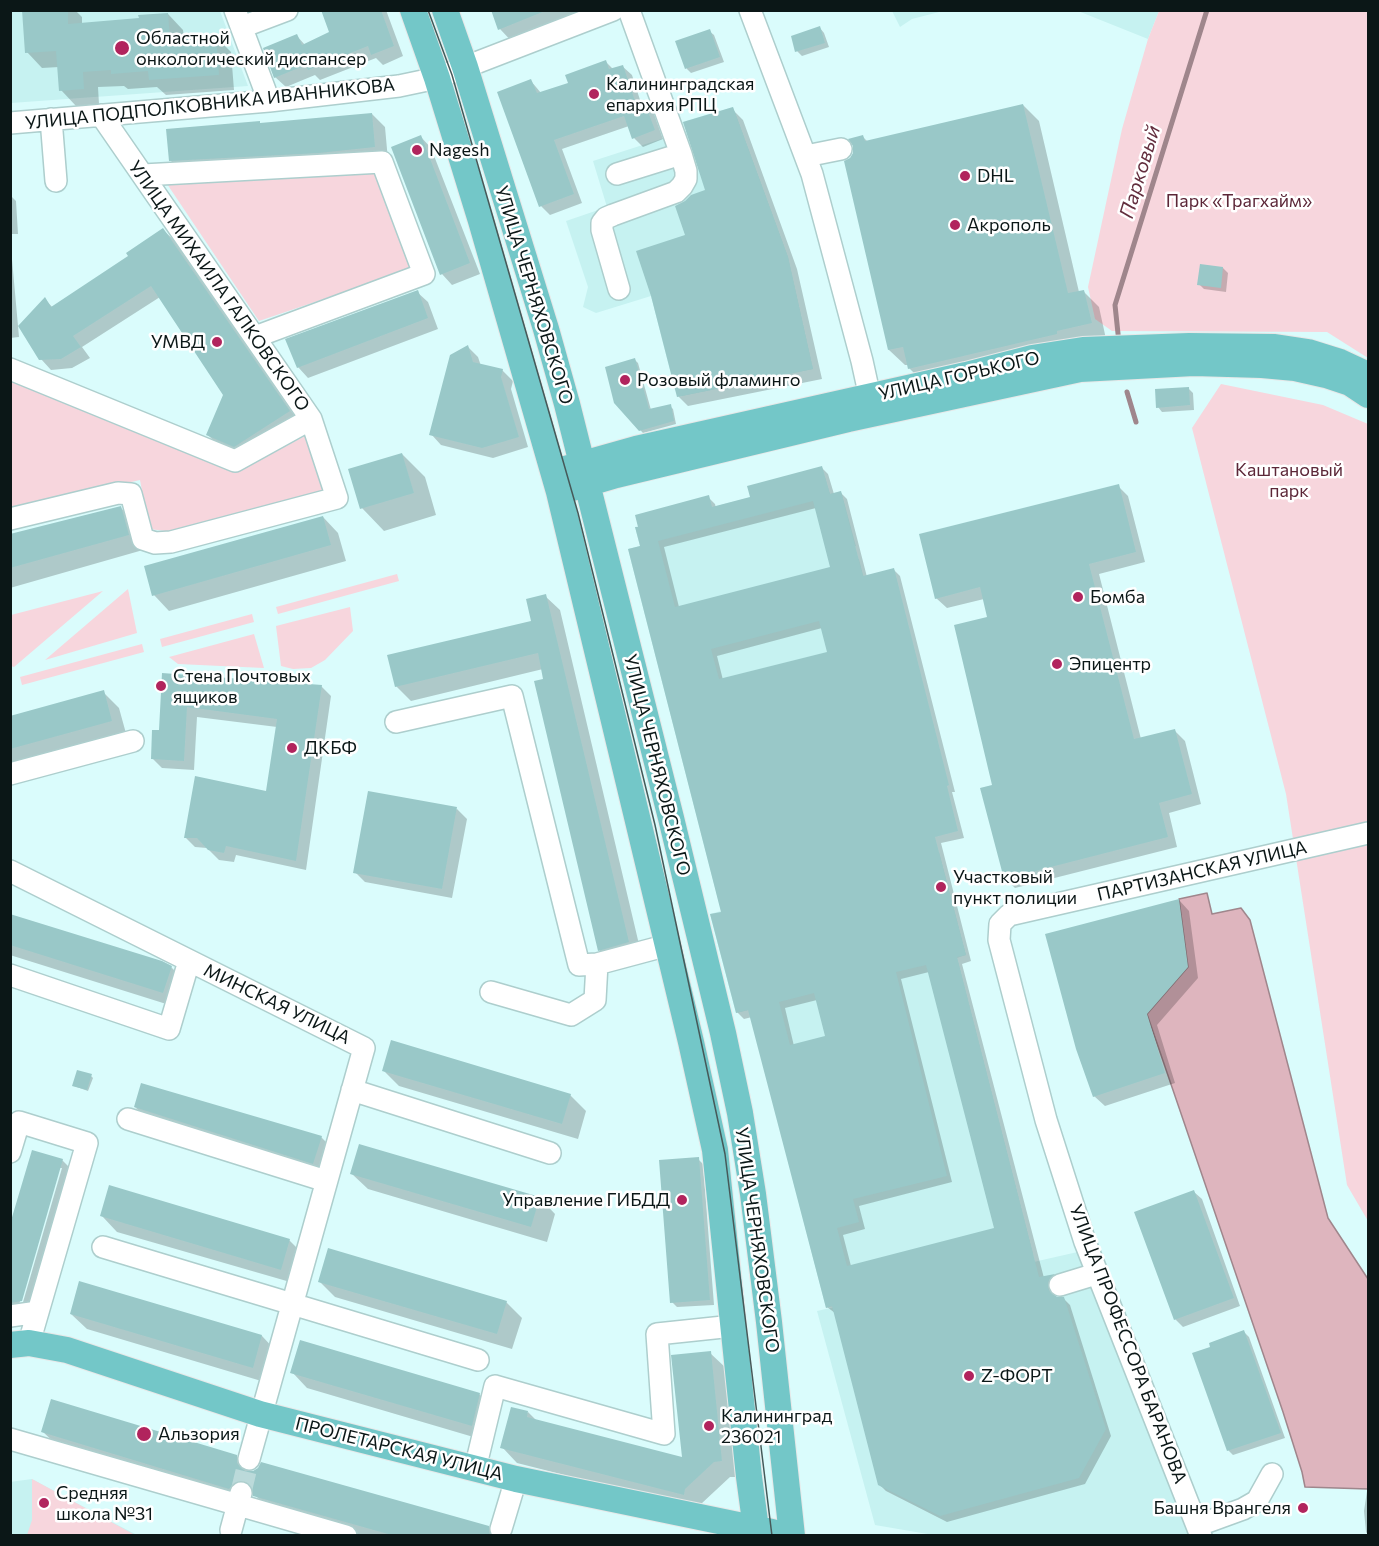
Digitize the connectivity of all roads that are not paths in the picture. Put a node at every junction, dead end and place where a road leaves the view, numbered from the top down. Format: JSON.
{"nodes":[{"id":1,"x":287,"y":10,"type":"edge"},
{"id":2,"x":413,"y":10,"type":"edge"},
{"id":3,"x":445,"y":10,"type":"edge"},
{"id":4,"x":613,"y":10,"type":"edge"},
{"id":5,"x":629,"y":10,"type":"edge"},
{"id":6,"x":750,"y":10,"type":"edge"},
{"id":7,"x":238,"y":19,"type":"edge"},
{"id":8,"x":465,"y":67,"type":"junction"},
{"id":9,"x":437,"y":78,"type":"junction"},
{"id":10,"x":269,"y":101,"type":"junction"},
{"id":11,"x":100,"y":115,"type":"junction"},
{"id":12,"x":51,"y":119,"type":"junction"},
{"id":13,"x":10,"y":123,"type":"edge"},
{"id":14,"x":842,"y":153,"type":"dead end"},
{"id":15,"x":681,"y":154,"type":"junction"},
{"id":16,"x":809,"y":165,"type":"junction"},
{"id":17,"x":617,"y":174,"type":"dead end"},
{"id":18,"x":143,"y":175,"type":"junction"},
{"id":19,"x":56,"y":181,"type":"dead end"},
{"id":20,"x":620,"y":289,"type":"dead end"},
{"id":21,"x":255,"y":337,"type":"junction"},
{"id":22,"x":10,"y":369,"type":"edge"},
{"id":23,"x":1368,"y":375,"type":"edge"},
{"id":24,"x":1368,"y":395,"type":"edge"},
{"id":25,"x":872,"y":405,"type":"junction"},
{"id":26,"x":311,"y":419,"type":"junction"},
{"id":27,"x":584,"y":474,"type":"junction"},
{"id":28,"x":556,"y":482,"type":"junction"},
{"id":29,"x":10,"y":519,"type":"edge"},
{"id":30,"x":396,"y":722,"type":"dead end"},
{"id":31,"x":133,"y":741,"type":"dead end"},
{"id":32,"x":10,"y":774,"type":"edge"},
{"id":33,"x":1368,"y":833,"type":"edge"},
{"id":34,"x":10,"y":870,"type":"edge"},
{"id":35,"x":1036,"y":909,"type":"joint"},
{"id":36,"x":668,"y":945,"type":"junction"},
{"id":37,"x":189,"y":961,"type":"junction"},
{"id":38,"x":597,"y":964,"type":"junction"},
{"id":39,"x":10,"y":975,"type":"edge"},
{"id":40,"x":491,"y":992,"type":"dead end"},
{"id":41,"x":352,"y":1090,"type":"junction"},
{"id":42,"x":128,"y":1119,"type":"dead end"},
{"id":43,"x":10,"y":1152,"type":"edge"},
{"id":44,"x":550,"y":1153,"type":"dead end"},
{"id":45,"x":326,"y":1180,"type":"junction"},
{"id":46,"x":103,"y":1247,"type":"dead end"},
{"id":47,"x":1096,"y":1274,"type":"junction"},
{"id":48,"x":1060,"y":1285,"type":"dead end"},
{"id":49,"x":291,"y":1305,"type":"junction"},
{"id":50,"x":38,"y":1312,"type":"junction"},
{"id":51,"x":10,"y":1316,"type":"edge"},
{"id":52,"x":770,"y":1322,"type":"junction"},
{"id":53,"x":733,"y":1326,"type":"junction"},
{"id":54,"x":20,"y":1344,"type":"edge"},
{"id":55,"x":478,"y":1360,"type":"dead end"},
{"id":56,"x":260,"y":1414,"type":"junction"},
{"id":57,"x":10,"y":1439,"type":"edge"},
{"id":58,"x":249,"y":1459,"type":"tunnel mouth"},
{"id":59,"x":475,"y":1469,"type":"junction"},
{"id":60,"x":1272,"y":1474,"type":"dead end"},
{"id":61,"x":516,"y":1479,"type":"junction"},
{"id":62,"x":239,"y":1498,"type":"junction"},
{"id":63,"x":501,"y":1529,"type":"dead end"},
{"id":64,"x":231,"y":1530,"type":"dead end"},
{"id":65,"x":756,"y":1532,"type":"edge"},
{"id":66,"x":1201,"y":1533,"type":"edge"},
{"id":67,"x":793,"y":1535,"type":"edge"},
{"id":68,"x":346,"y":1536,"type":"edge"}],
"edges":[{"from":1,"to":7,"type":"street"},
{"from":2,"to":9,"type":"main road","name":"УЛИЦА ЧЕРНЯХОВСКОГО"},
{"from":3,"to":8,"type":"main road","name":"УЛИЦА ЧЕРНЯХОВСКОГО"},
{"from":4,"to":8,"type":"street","name":"УЛИЦА ПОДПОЛКОВНИКА ИВАННИКОВА"},
{"from":5,"to":15,"type":"street"},
{"from":6,"to":16,"type":"street"},
{"from":7,"to":10,"type":"street"},
{"from":8,"to":9,"type":"street","name":"УЛИЦА ПОДПОЛКОВНИКА ИВАННИКОВА"},
{"from":8,"to":27,"type":"main road","name":"УЛИЦА ЧЕРНЯХОВСКОГО"},
{"from":9,"to":10,"type":"street","name":"УЛИЦА ПОДПОЛКОВНИКА ИВАННИКОВА"},
{"from":9,"to":28,"type":"main road","name":"УЛИЦА ЧЕРНЯХОВСКОГО"},
{"from":10,"to":11,"type":"street","name":"УЛИЦА ПОДПОЛКОВНИКА ИВАННИКОВА"},
{"from":11,"to":12,"type":"street","name":"УЛИЦА ПОДПОЛКОВНИКА ИВАННИКОВА"},
{"from":11,"to":18,"type":"street","name":"УЛИЦА МИХАИЛА ГАЛКОВСКОГО"},
{"from":12,"to":13,"type":"street","name":"УЛИЦА ПОДПОЛКОВНИКА ИВАННИКОВА"},
{"from":12,"to":19,"type":"street"},
{"from":14,"to":16,"type":"street"},
{"from":15,"to":17,"type":"street"},
{"from":15,"to":20,"type":"street"},
{"from":16,"to":25,"type":"street"},
{"from":18,"to":21,"type":"street","name":"УЛИЦА МИХАИЛА ГАЛКОВСКОГО"},
{"from":18,"to":21,"type":"street"},
{"from":21,"to":26,"type":"street","name":"УЛИЦА МИХАИЛА ГАЛКОВСКОГО"},
{"from":22,"to":26,"type":"street"},
{"from":23,"to":25,"type":"main road","name":"УЛИЦА ГОРЬКОГО"},
{"from":24,"to":25,"type":"main road","name":"УЛИЦА ГОРЬКОГО"},
{"from":25,"to":27,"type":"main road","name":"УЛИЦА ГОРЬКОГО"},
{"from":26,"to":29,"type":"street","name":"УЛИЦА МИХАИЛА ГАЛКОВСКОГО"},
{"from":27,"to":28,"type":"main road","name":"УЛИЦА ГОРЬКОГО"},
{"from":27,"to":52,"type":"main road","name":"УЛИЦА ЧЕРНЯХОВСКОГО"},
{"from":28,"to":36,"type":"main road","name":"УЛИЦА ЧЕРНЯХОВСКОГО"},
{"from":30,"to":38,"type":"street"},
{"from":31,"to":32,"type":"street"},
{"from":33,"to":35,"type":"street","name":"ПАРТИЗАНСКАЯ УЛИЦА"},
{"from":34,"to":37,"type":"street","name":"МИНСКАЯ УЛИЦА"},
{"from":35,"to":47,"type":"street","name":"УЛИЦА ПРОФЕССОРА БАРАНОВА"},
{"from":36,"to":38,"type":"street"},
{"from":36,"to":53,"type":"main road","name":"УЛИЦА ЧЕРНЯХОВСКОГО"},
{"from":37,"to":39,"type":"street"},
{"from":37,"to":41,"type":"street","name":"МИНСКАЯ УЛИЦА"},
{"from":38,"to":40,"type":"street"},
{"from":41,"to":44,"type":"street"},
{"from":41,"to":45,"type":"street","name":"МИНСКАЯ УЛИЦА"},
{"from":42,"to":45,"type":"street"},
{"from":43,"to":50,"type":"street"},
{"from":45,"to":49,"type":"street","name":"МИНСКАЯ УЛИЦА"},
{"from":46,"to":49,"type":"street"},
{"from":47,"to":48,"type":"street"},
{"from":47,"to":66,"type":"street","name":"УЛИЦА ПРОФЕССОРА БАРАНОВА"},
{"from":49,"to":55,"type":"street"},
{"from":49,"to":56,"type":"street","name":"МИНСКАЯ УЛИЦА"},
{"from":50,"to":51,"type":"street"},
{"from":50,"to":54,"type":"street"},
{"from":52,"to":53,"type":"main road"},
{"from":52,"to":67,"type":"main road","name":"УЛИЦА ЧЕРНЯХОВСКОГО"},
{"from":53,"to":59,"type":"street"},
{"from":53,"to":65,"type":"main road","name":"УЛИЦА ЧЕРНЯХОВСКОГО"},
{"from":54,"to":56,"type":"main road","name":"ПРОЛЕТАРСКАЯ УЛИЦА"},
{"from":56,"to":58,"type":"street","name":"МИНСКАЯ УЛИЦА"},
{"from":56,"to":59,"type":"main road","name":"ПРОЛЕТАРСКАЯ УЛИЦА"},
{"from":57,"to":62,"type":"street"},
{"from":59,"to":61,"type":"main road","name":"ПРОЛЕТАРСКАЯ УЛИЦА"},
{"from":60,"to":66,"type":"street"},
{"from":61,"to":63,"type":"street"},
{"from":61,"to":65,"type":"main road","name":"ПРОЛЕТАРСКАЯ УЛИЦА"},
{"from":62,"to":64,"type":"street"},
{"from":62,"to":68,"type":"street"},
{"from":65,"to":67,"type":"main road","name":"ПРОЛЕТАРСКАЯ УЛИЦА"}]}
